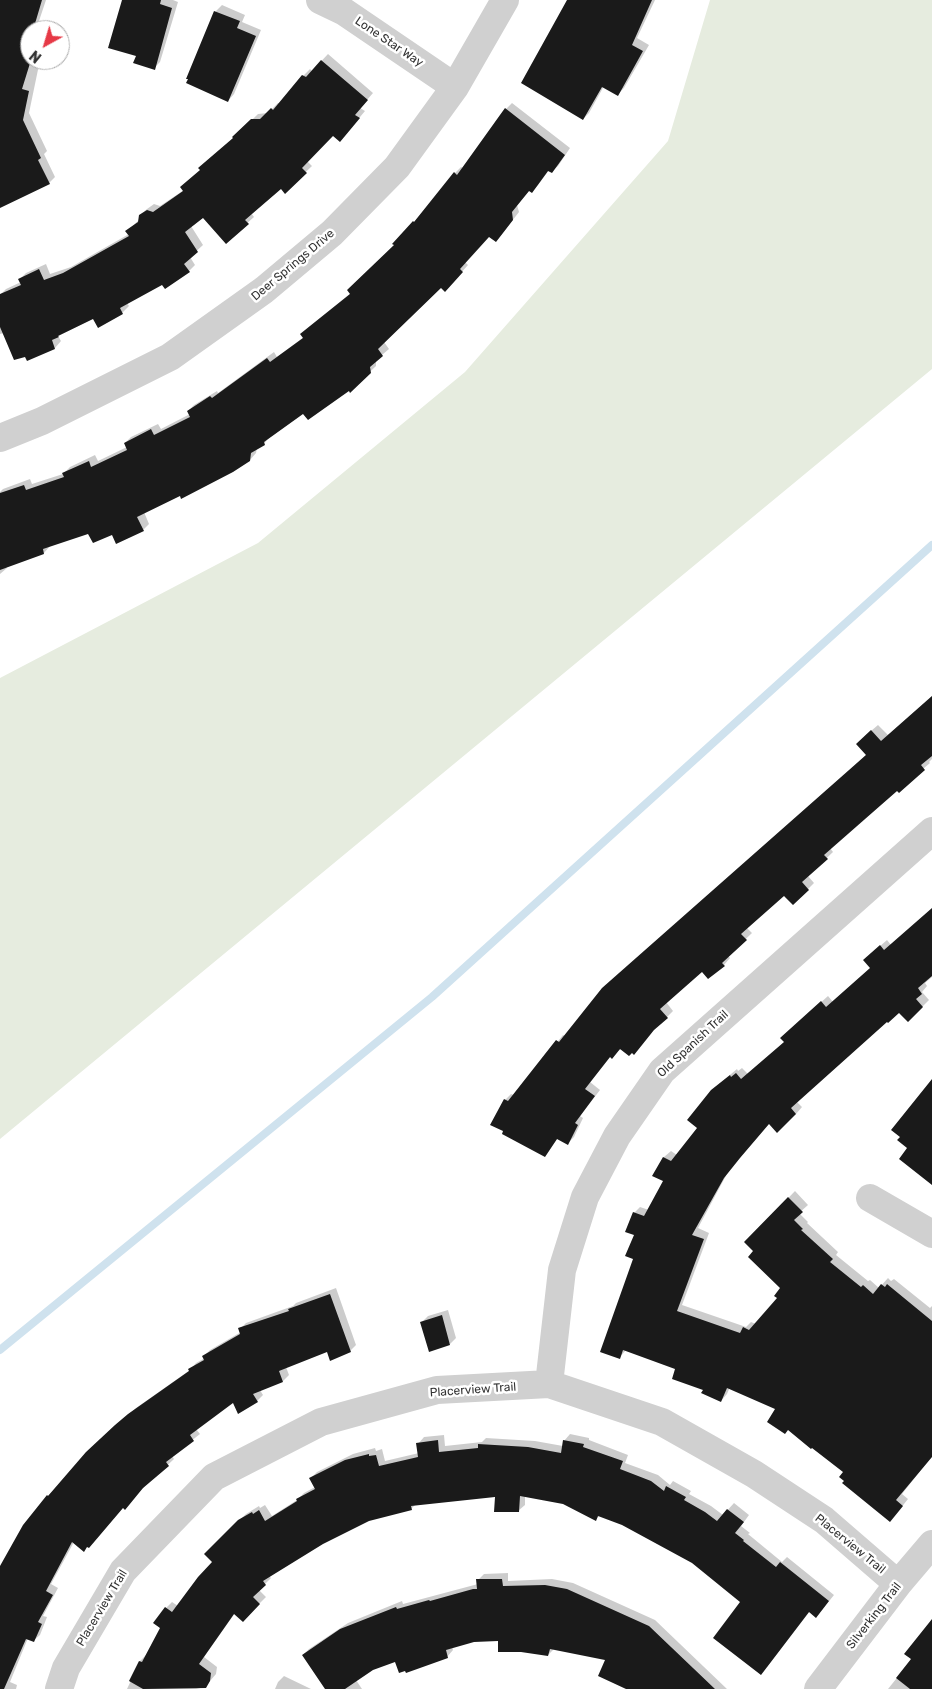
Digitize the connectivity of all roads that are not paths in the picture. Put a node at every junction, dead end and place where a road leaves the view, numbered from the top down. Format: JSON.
{"nodes":[{"id":1,"x":320,"y":0,"type":"edge"},
{"id":2,"x":505,"y":0,"type":"edge"},
{"id":3,"x":455,"y":86,"type":"junction"},
{"id":4,"x":0,"y":438,"type":"edge"},
{"id":5,"x":932,"y":831,"type":"edge"},
{"id":6,"x":870,"y":1198,"type":"dead end"},
{"id":7,"x":932,"y":1234,"type":"edge"},
{"id":8,"x":549,"y":1384,"type":"junction"},
{"id":9,"x":932,"y":1544,"type":"edge"},
{"id":10,"x":898,"y":1584,"type":"junction"},
{"id":11,"x":58,"y":1689,"type":"edge"},
{"id":12,"x":818,"y":1689,"type":"edge"}],
"edges":[{"from":1,"to":3,"type":"street","name":"Lone Star Way"},
{"from":2,"to":3,"type":"street","name":"Deer Springs Drive"},
{"from":3,"to":4,"type":"street","name":"Deer Springs Drive"},
{"from":5,"to":8,"type":"street","name":"Old Spanish Trail"},
{"from":6,"to":7,"type":"street"},
{"from":8,"to":10,"type":"street","name":"Placerview Trail"},
{"from":8,"to":11,"type":"street","name":"Placerview Trail"},
{"from":9,"to":10,"type":"street","name":"Silverking Trail"},
{"from":10,"to":12,"type":"street","name":"Silverking Trail"}]}
